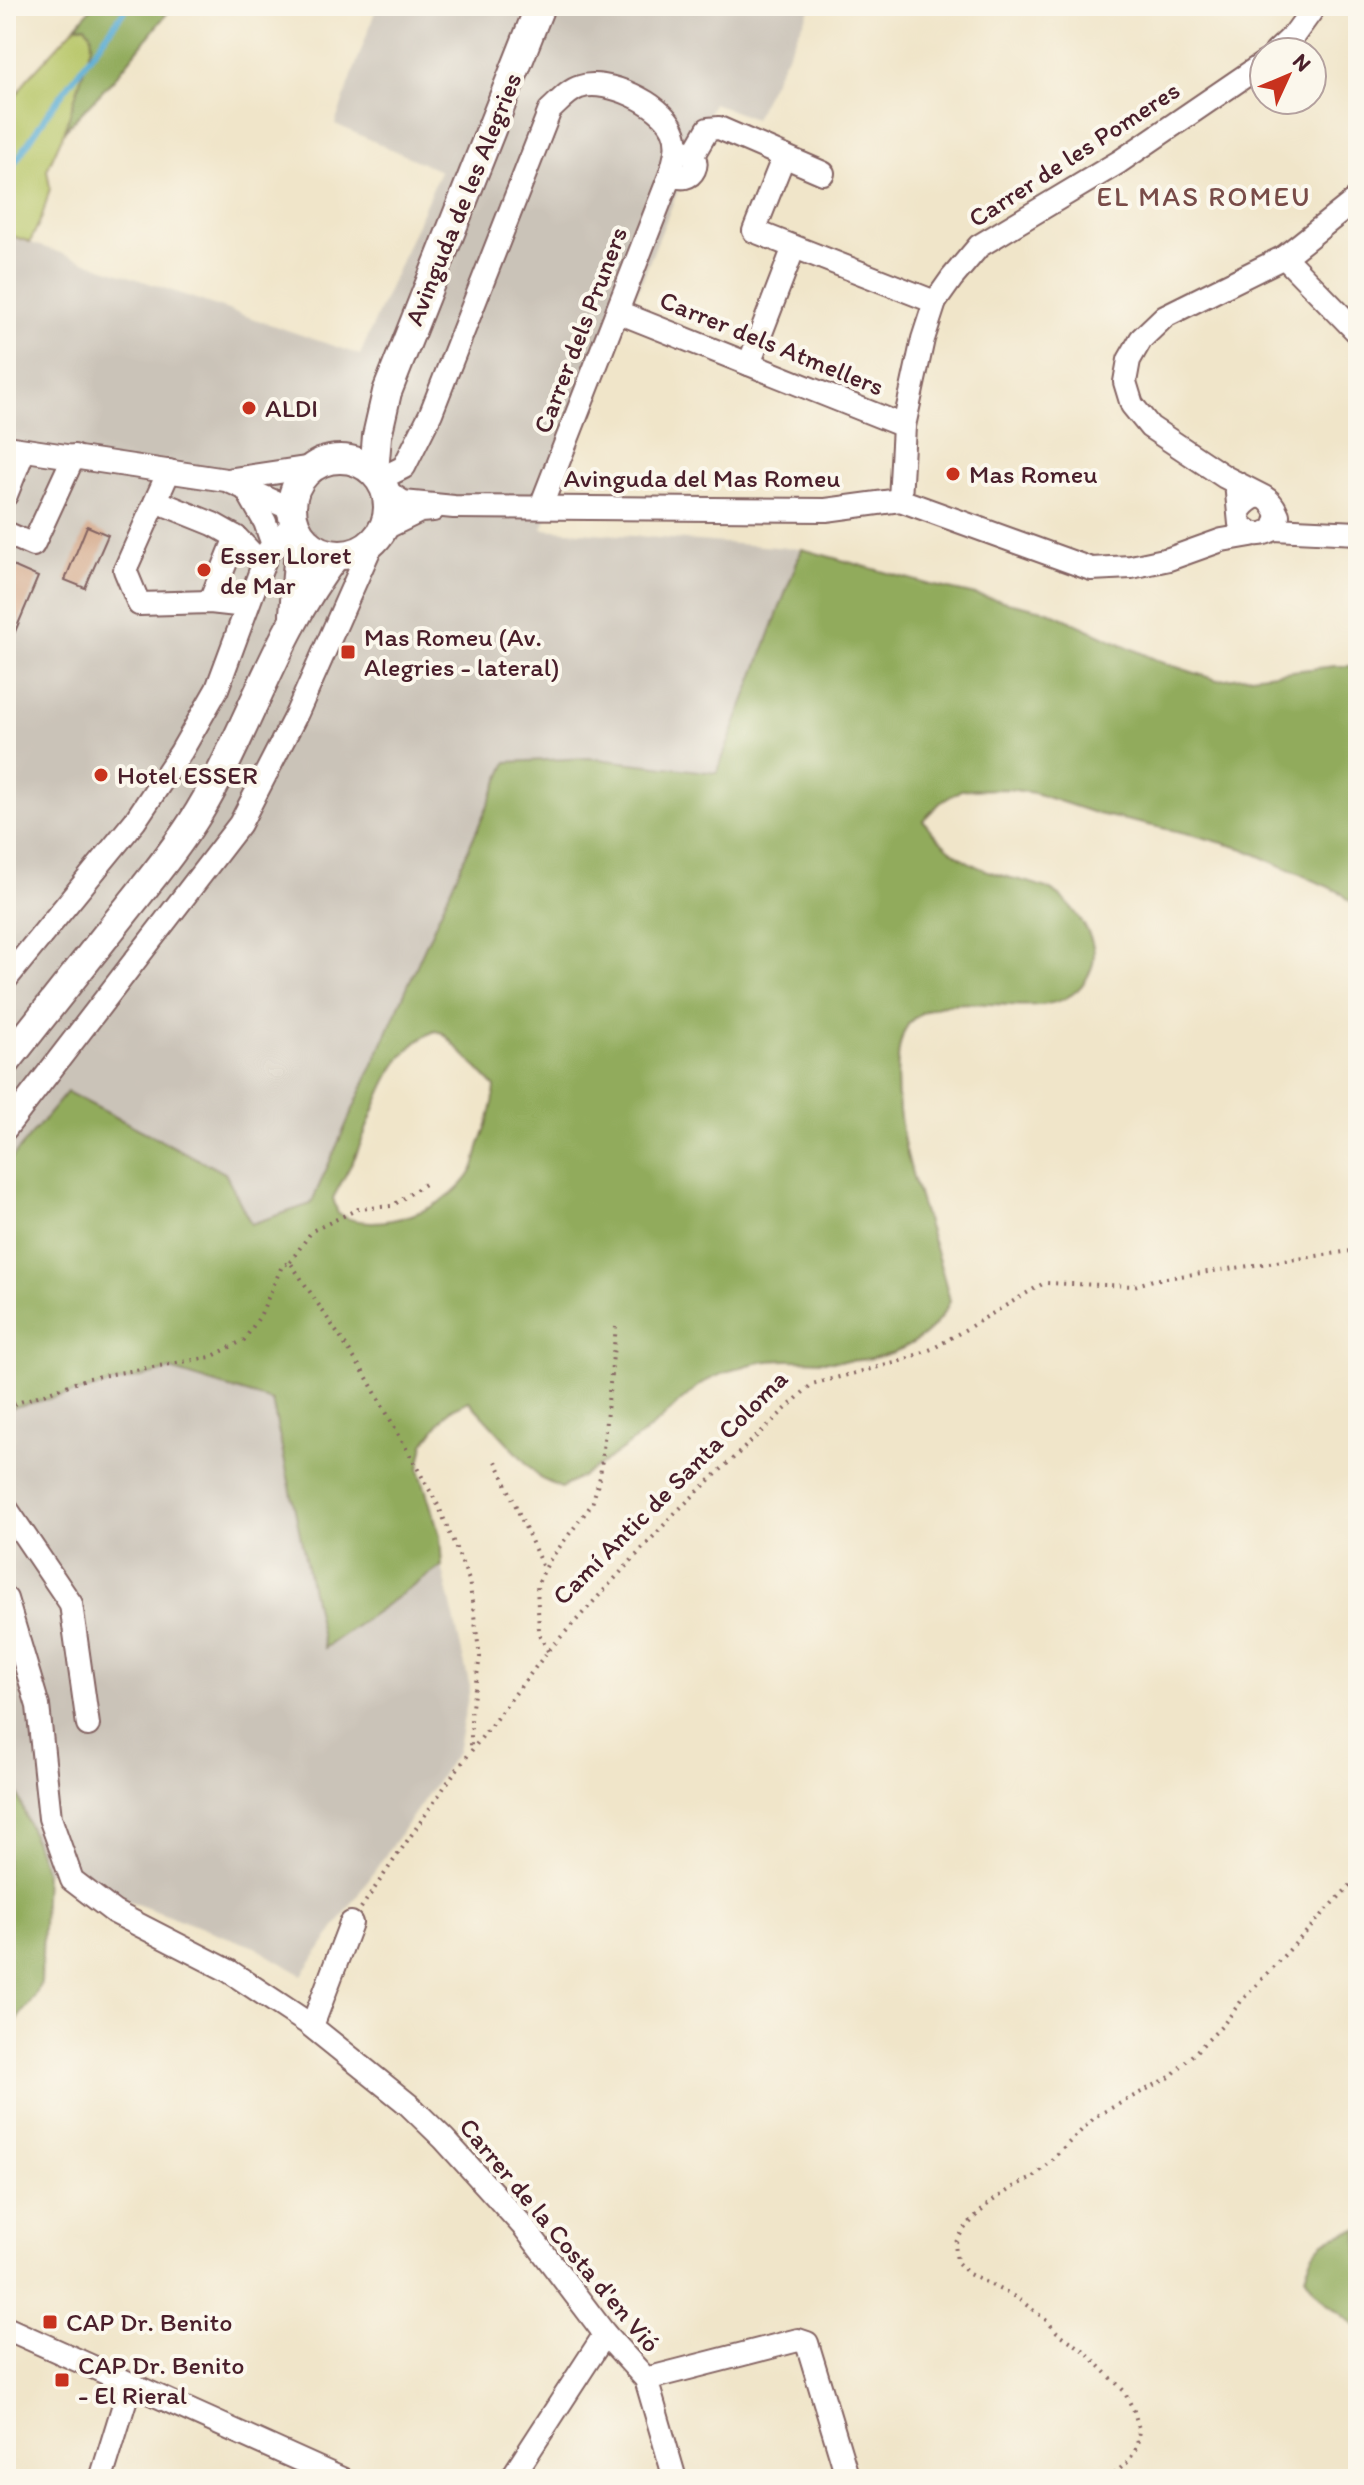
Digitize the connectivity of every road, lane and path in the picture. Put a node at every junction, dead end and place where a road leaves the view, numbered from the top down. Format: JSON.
{"nodes":[{"id":1,"x":540,"y":6,"type":"edge"},
{"id":2,"x":1315,"y":6,"type":"edge"},
{"id":3,"x":1293,"y":36,"type":"edge"},
{"id":4,"x":1248,"y":74,"type":"edge"},
{"id":5,"x":784,"y":156,"type":"junction"},
{"id":6,"x":680,"y":160,"type":"junction"},
{"id":7,"x":823,"y":173,"type":"dead end"},
{"id":8,"x":1358,"y":198,"type":"edge"},
{"id":9,"x":794,"y":247,"type":"junction"},
{"id":10,"x":1284,"y":257,"type":"junction"},
{"id":11,"x":935,"y":302,"type":"junction"},
{"id":12,"x":618,"y":312,"type":"junction"},
{"id":13,"x":1358,"y":333,"type":"edge"},
{"id":14,"x":749,"y":364,"type":"junction"},
{"id":15,"x":387,"y":392,"type":"junction"},
{"id":16,"x":904,"y":426,"type":"junction"},
{"id":17,"x":15,"y":449,"type":"edge"},
{"id":18,"x":74,"y":456,"type":"junction"},
{"id":19,"x":324,"y":462,"type":"junction"},
{"id":20,"x":169,"y":471,"type":"junction"},
{"id":21,"x":380,"y":481,"type":"junction"},
{"id":22,"x":1236,"y":483,"type":"junction"},
{"id":23,"x":236,"y":484,"type":"junction"},
{"id":24,"x":6,"y":495,"type":"edge"},
{"id":25,"x":1264,"y":497,"type":"junction"},
{"id":26,"x":900,"y":500,"type":"junction"},
{"id":27,"x":156,"y":501,"type":"junction"},
{"id":28,"x":541,"y":506,"type":"junction"},
{"id":29,"x":454,"y":507,"type":"junction"},
{"id":30,"x":296,"y":522,"type":"junction"},
{"id":31,"x":1276,"y":522,"type":"junction"},
{"id":32,"x":1244,"y":523,"type":"junction"},
{"id":33,"x":6,"y":533,"type":"edge"},
{"id":34,"x":1358,"y":533,"type":"edge"},
{"id":35,"x":236,"y":537,"type":"junction"},
{"id":36,"x":377,"y":537,"type":"junction"},
{"id":37,"x":268,"y":555,"type":"junction"},
{"id":38,"x":336,"y":555,"type":"junction"},
{"id":39,"x":210,"y":602,"type":"junction"},
{"id":40,"x":246,"y":606,"type":"junction"},
{"id":41,"x":293,"y":622,"type":"junction"},
{"id":42,"x":6,"y":979,"type":"edge"},
{"id":43,"x":6,"y":1062,"type":"edge"},
{"id":44,"x":6,"y":1128,"type":"edge"},
{"id":45,"x":426,"y":1183,"type":"dead end"},
{"id":46,"x":1358,"y":1250,"type":"edge"},
{"id":47,"x":290,"y":1262,"type":"junction"},
{"id":48,"x":616,"y":1327,"type":"dead end"},
{"id":49,"x":6,"y":1407,"type":"edge"},
{"id":50,"x":496,"y":1461,"type":"dead end"},
{"id":51,"x":6,"y":1508,"type":"edge"},
{"id":52,"x":544,"y":1570,"type":"junction"},
{"id":53,"x":6,"y":1599,"type":"edge"},
{"id":54,"x":548,"y":1651,"type":"junction"},
{"id":55,"x":88,"y":1725,"type":"dead end"},
{"id":56,"x":471,"y":1750,"type":"junction"},
{"id":57,"x":1358,"y":1877,"type":"edge"},
{"id":58,"x":351,"y":1923,"type":"joint"},
{"id":59,"x":312,"y":2026,"type":"junction"},
{"id":60,"x":6,"y":2328,"type":"edge"},
{"id":61,"x":605,"y":2334,"type":"junction"},
{"id":62,"x":646,"y":2379,"type":"junction"},
{"id":63,"x":130,"y":2385,"type":"junction"},
{"id":64,"x":101,"y":2479,"type":"edge"},
{"id":65,"x":342,"y":2479,"type":"edge"},
{"id":66,"x":511,"y":2479,"type":"edge"},
{"id":67,"x":675,"y":2479,"type":"edge"},
{"id":68,"x":848,"y":2479,"type":"edge"},
{"id":69,"x":1108,"y":2479,"type":"edge"}],
"edges":[{"from":1,"to":15,"type":"main road","name":"Avinguda de les Alegries"},
{"from":2,"to":3,"type":"street"},
{"from":4,"to":11,"type":"street","name":"Carrer de les Pomeres"},
{"from":5,"to":6,"type":"street"},
{"from":5,"to":7,"type":"street"},
{"from":5,"to":9,"type":"street"},
{"from":6,"to":12,"type":"street","name":"Carrer dels Pruners"},
{"from":6,"to":21,"type":"street","name":"Avinguda de les Alegries"},
{"from":8,"to":10,"type":"street"},
{"from":9,"to":11,"type":"street"},
{"from":9,"to":14,"type":"street"},
{"from":10,"to":13,"type":"street"},
{"from":10,"to":22,"type":"street"},
{"from":11,"to":16,"type":"street","name":"Carrer de les Pomeres"},
{"from":12,"to":14,"type":"street","name":"Carrer dels Atmellers"},
{"from":12,"to":28,"type":"street","name":"Carrer dels Pruners"},
{"from":14,"to":16,"type":"street","name":"Carrer dels Atmellers"},
{"from":15,"to":19,"type":"main road"},
{"from":15,"to":21,"type":"main road"},
{"from":16,"to":26,"type":"street","name":"Carrer de les Pomeres"},
{"from":17,"to":18,"type":"street"},
{"from":17,"to":24,"type":"street"},
{"from":18,"to":20,"type":"street"},
{"from":18,"to":33,"type":"street"},
{"from":19,"to":21,"type":"main road"},
{"from":19,"to":23,"type":"street"},
{"from":19,"to":30,"type":"main road"},
{"from":20,"to":23,"type":"street"},
{"from":20,"to":27,"type":"street"},
{"from":21,"to":29,"type":"street","name":"Avinguda del Mas Romeu"},
{"from":21,"to":36,"type":"main road"},
{"from":22,"to":25,"type":"street"},
{"from":22,"to":32,"type":"street"},
{"from":23,"to":30,"type":"street"},
{"from":23,"to":37,"type":"street"},
{"from":25,"to":31,"type":"street"},
{"from":25,"to":32,"type":"street"},
{"from":26,"to":28,"type":"street","name":"Avinguda del Mas Romeu"},
{"from":26,"to":32,"type":"street","name":"Avinguda del Mas Romeu"},
{"from":27,"to":35,"type":"street"},
{"from":27,"to":39,"type":"street"},
{"from":28,"to":29,"type":"street","name":"Avinguda del Mas Romeu"},
{"from":29,"to":36,"type":"street","name":"Avinguda del Mas Romeu"},
{"from":30,"to":37,"type":"street"},
{"from":30,"to":38,"type":"main road"},
{"from":30,"to":41,"type":"main road"},
{"from":31,"to":32,"type":"street"},
{"from":31,"to":34,"type":"street"},
{"from":35,"to":37,"type":"street"},
{"from":35,"to":39,"type":"street"},
{"from":36,"to":38,"type":"main road"},
{"from":36,"to":44,"type":"street"},
{"from":37,"to":40,"type":"street"},
{"from":38,"to":41,"type":"main road"},
{"from":39,"to":40,"type":"street"},
{"from":40,"to":42,"type":"street"},
{"from":41,"to":43,"type":"main road"},
{"from":45,"to":47,"type":"path"},
{"from":46,"to":54,"type":"path","name":"Camí Antic de Santa Coloma"},
{"from":47,"to":49,"type":"path"},
{"from":47,"to":56,"type":"path"},
{"from":48,"to":52,"type":"path"},
{"from":50,"to":52,"type":"path"},
{"from":51,"to":55,"type":"street"},
{"from":52,"to":54,"type":"path"},
{"from":53,"to":59,"type":"street","name":"Carrer de la Costa d'en Vió"},
{"from":54,"to":56,"type":"path","name":"Camí Antic de Santa Coloma"},
{"from":56,"to":58,"type":"path","name":"Camí Antic de Santa Coloma"},
{"from":57,"to":69,"type":"path"},
{"from":58,"to":59,"type":"street"},
{"from":59,"to":61,"type":"street","name":"Carrer de la Costa d'en Vió"},
{"from":60,"to":63,"type":"street"},
{"from":61,"to":62,"type":"street","name":"Carrer de la Costa d'en Vió"},
{"from":61,"to":66,"type":"street"},
{"from":62,"to":67,"type":"street","name":"Carrer de la Costa d'en Vió"},
{"from":62,"to":68,"type":"street"},
{"from":63,"to":64,"type":"street"},
{"from":63,"to":65,"type":"street"}]}
